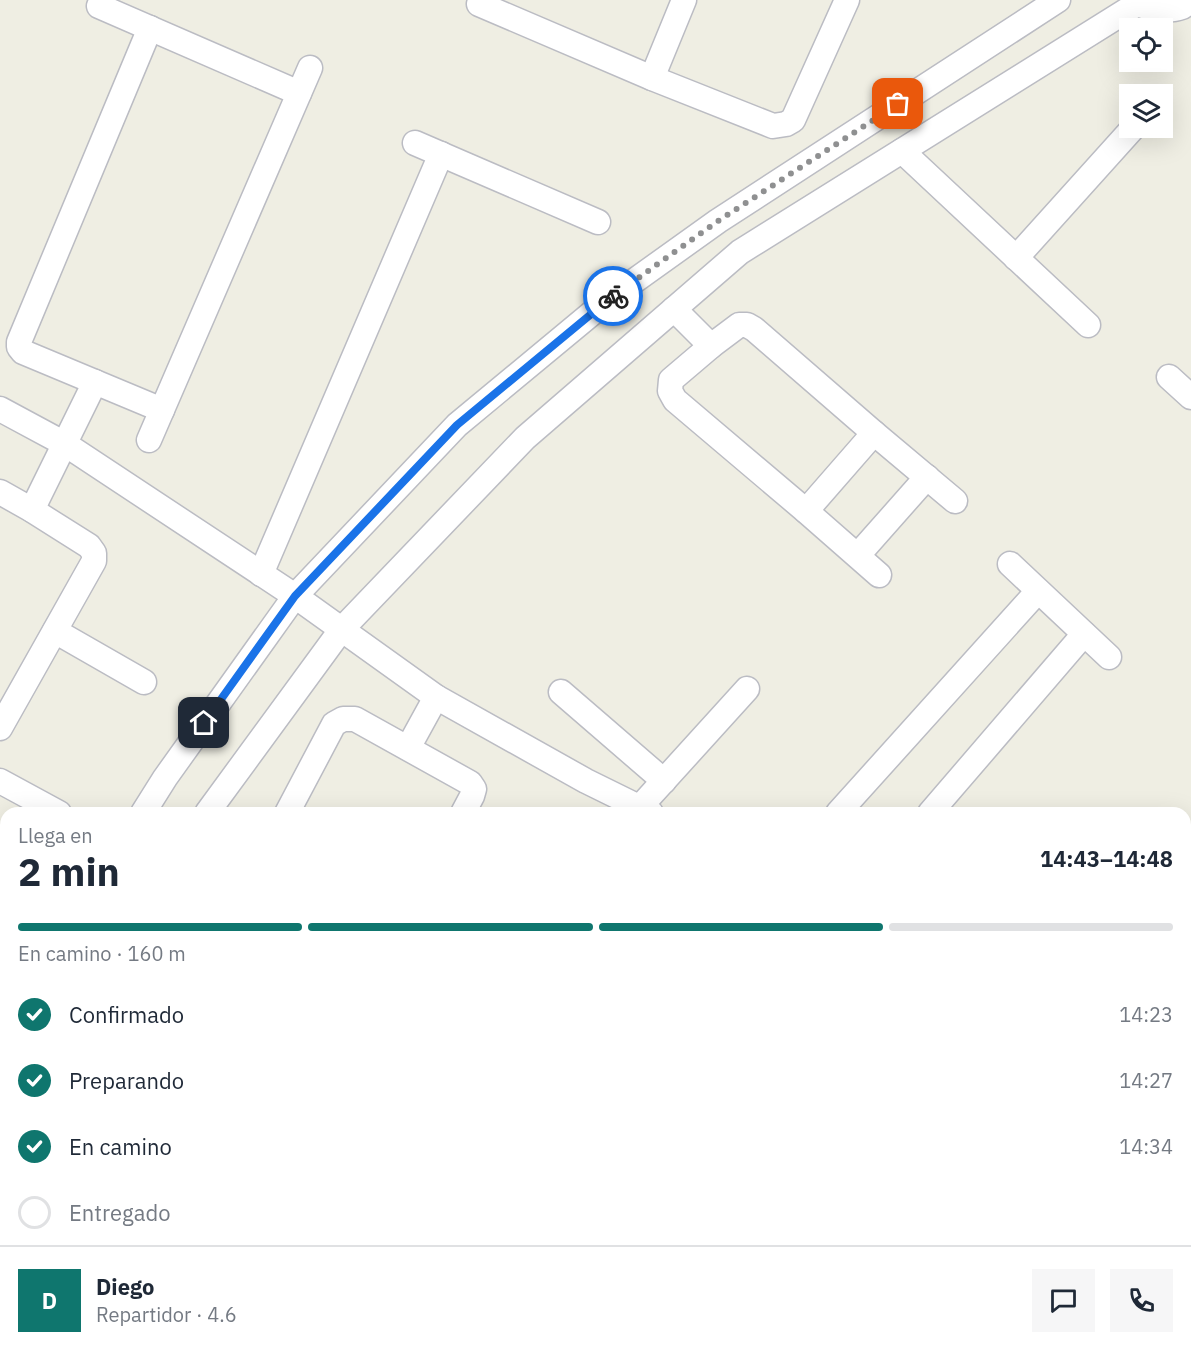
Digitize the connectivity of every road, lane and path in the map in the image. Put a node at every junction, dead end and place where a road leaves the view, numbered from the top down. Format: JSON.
{"nodes":[{"id":1,"x":684,"y":0,"type":"edge"},
{"id":2,"x":847,"y":0,"type":"edge"},
{"id":3,"x":1058,"y":0,"type":"edge"},
{"id":4,"x":1191,"y":1,"type":"edge"},
{"id":5,"x":1135,"y":2,"type":"edge"},
{"id":6,"x":479,"y":4,"type":"dead end"},
{"id":7,"x":99,"y":6,"type":"dead end"},
{"id":8,"x":511,"y":8,"type":"edge"},
{"id":9,"x":150,"y":28,"type":"junction"},
{"id":10,"x":310,"y":68,"type":"dead end"},
{"id":11,"x":652,"y":78,"type":"junction"},
{"id":12,"x":299,"y":93,"type":"junction"},
{"id":13,"x":1123,"y":138,"type":"edge"},
{"id":14,"x":415,"y":143,"type":"dead end"},
{"id":15,"x":902,"y":151,"type":"junction"},
{"id":16,"x":441,"y":154,"type":"junction"},
{"id":17,"x":718,"y":221,"type":"junction"},
{"id":18,"x":598,"y":222,"type":"dead end"},
{"id":19,"x":740,"y":252,"type":"junction"},
{"id":20,"x":1016,"y":258,"type":"junction"},
{"id":21,"x":674,"y":309,"type":"junction"},
{"id":22,"x":1088,"y":325,"type":"dead end"},
{"id":23,"x":711,"y":346,"type":"junction"},
{"id":24,"x":1170,"y":377,"type":"dead end"},
{"id":25,"x":95,"y":382,"type":"junction"},
{"id":26,"x":1191,"y":396,"type":"edge"},
{"id":27,"x":0,"y":409,"type":"edge"},
{"id":28,"x":162,"y":410,"type":"junction"},
{"id":29,"x":874,"y":433,"type":"junction"},
{"id":30,"x":149,"y":440,"type":"dead end"},
{"id":31,"x":65,"y":444,"type":"junction"},
{"id":32,"x":927,"y":477,"type":"junction"},
{"id":33,"x":0,"y":492,"type":"edge"},
{"id":34,"x":955,"y":501,"type":"dead end"},
{"id":35,"x":32,"y":510,"type":"junction"},
{"id":36,"x":806,"y":511,"type":"junction"},
{"id":37,"x":858,"y":555,"type":"junction"},
{"id":38,"x":1010,"y":564,"type":"dead end"},
{"id":39,"x":261,"y":574,"type":"junction"},
{"id":40,"x":879,"y":575,"type":"dead end"},
{"id":41,"x":1038,"y":591,"type":"junction"},
{"id":42,"x":295,"y":596,"type":"junction"},
{"id":43,"x":341,"y":630,"type":"junction"},
{"id":44,"x":55,"y":631,"type":"junction"},
{"id":45,"x":1084,"y":634,"type":"junction"},
{"id":46,"x":1109,"y":657,"type":"dead end"},
{"id":47,"x":144,"y":682,"type":"dead end"},
{"id":48,"x":747,"y":689,"type":"dead end"},
{"id":49,"x":561,"y":692,"type":"dead end"},
{"id":50,"x":436,"y":697,"type":"junction"},
{"id":51,"x":0,"y":728,"type":"edge"},
{"id":52,"x":408,"y":748,"type":"junction"},
{"id":53,"x":0,"y":780,"type":"edge"},
{"id":54,"x":664,"y":781,"type":"junction"},
{"id":55,"x":48,"y":807,"type":"edge"},
{"id":56,"x":147,"y":807,"type":"edge"},
{"id":57,"x":211,"y":807,"type":"edge"},
{"id":58,"x":289,"y":807,"type":"edge"},
{"id":59,"x":466,"y":807,"type":"edge"},
{"id":60,"x":639,"y":807,"type":"edge"},
{"id":61,"x":647,"y":807,"type":"edge"},
{"id":62,"x":843,"y":807,"type":"edge"},
{"id":63,"x":935,"y":807,"type":"edge"}],
"edges":[{"from":1,"to":11,"type":"street"},
{"from":2,"to":11,"type":"street"},
{"from":3,"to":17,"type":"street"},
{"from":4,"to":5,"type":"street"},
{"from":5,"to":15,"type":"street"},
{"from":6,"to":8,"type":"street"},
{"from":7,"to":9,"type":"street"},
{"from":8,"to":11,"type":"street"},
{"from":9,"to":12,"type":"street"},
{"from":9,"to":25,"type":"street"},
{"from":10,"to":12,"type":"street"},
{"from":12,"to":28,"type":"street"},
{"from":13,"to":20,"type":"street"},
{"from":14,"to":16,"type":"street"},
{"from":15,"to":19,"type":"street"},
{"from":15,"to":20,"type":"street"},
{"from":16,"to":18,"type":"street"},
{"from":16,"to":39,"type":"street"},
{"from":17,"to":19,"type":"street"},
{"from":17,"to":42,"type":"street"},
{"from":19,"to":21,"type":"street"},
{"from":20,"to":22,"type":"street"},
{"from":21,"to":23,"type":"street"},
{"from":21,"to":43,"type":"street"},
{"from":23,"to":29,"type":"street"},
{"from":23,"to":36,"type":"street"},
{"from":24,"to":26,"type":"street"},
{"from":25,"to":28,"type":"street"},
{"from":25,"to":31,"type":"street"},
{"from":27,"to":31,"type":"street"},
{"from":28,"to":30,"type":"street"},
{"from":29,"to":32,"type":"street"},
{"from":29,"to":36,"type":"street"},
{"from":31,"to":35,"type":"street"},
{"from":31,"to":39,"type":"street"},
{"from":32,"to":34,"type":"street"},
{"from":32,"to":37,"type":"street"},
{"from":33,"to":35,"type":"street"},
{"from":35,"to":44,"type":"street"},
{"from":36,"to":37,"type":"street"},
{"from":37,"to":40,"type":"street"},
{"from":38,"to":41,"type":"street"},
{"from":39,"to":42,"type":"street"},
{"from":41,"to":45,"type":"street"},
{"from":41,"to":62,"type":"street"},
{"from":42,"to":43,"type":"street"},
{"from":42,"to":56,"type":"street"},
{"from":43,"to":50,"type":"street"},
{"from":43,"to":57,"type":"street"},
{"from":44,"to":47,"type":"street"},
{"from":44,"to":51,"type":"street"},
{"from":45,"to":46,"type":"street"},
{"from":45,"to":63,"type":"street"},
{"from":48,"to":54,"type":"street"},
{"from":49,"to":54,"type":"street"},
{"from":50,"to":52,"type":"street"},
{"from":50,"to":60,"type":"street"},
{"from":52,"to":58,"type":"street"},
{"from":52,"to":59,"type":"street"},
{"from":53,"to":55,"type":"street"},
{"from":54,"to":61,"type":"street"}]}
